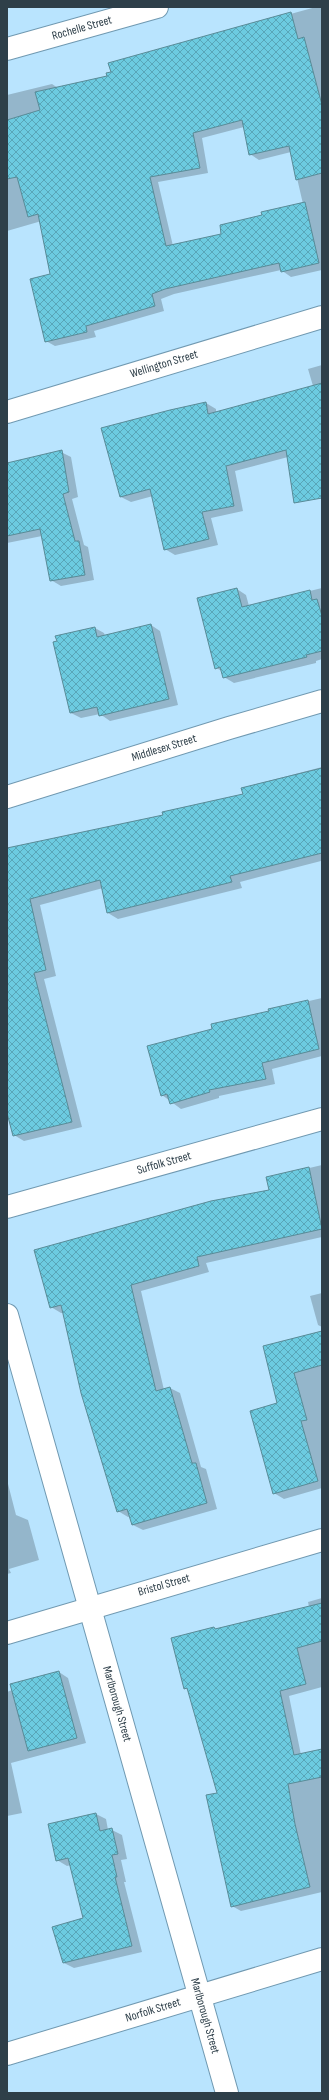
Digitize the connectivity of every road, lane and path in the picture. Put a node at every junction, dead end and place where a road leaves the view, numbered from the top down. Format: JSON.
{"nodes":[{"id":1,"x":157,"y":7,"type":"edge"},
{"id":2,"x":7,"y":49,"type":"edge"},
{"id":3,"x":322,"y":317,"type":"edge"},
{"id":4,"x":7,"y":412,"type":"edge"},
{"id":5,"x":322,"y":701,"type":"edge"},
{"id":6,"x":7,"y":797,"type":"edge"},
{"id":7,"x":322,"y":1118,"type":"edge"},
{"id":8,"x":7,"y":1207,"type":"edge"},
{"id":9,"x":7,"y":1315,"type":"edge"},
{"id":10,"x":322,"y":1540,"type":"edge"},
{"id":11,"x":90,"y":1607,"type":"junction"},
{"id":12,"x":7,"y":1632,"type":"edge"},
{"id":13,"x":322,"y":1959,"type":"edge"},
{"id":14,"x":200,"y":1995,"type":"junction"},
{"id":15,"x":7,"y":2054,"type":"edge"},
{"id":16,"x":227,"y":2093,"type":"edge"}],
"edges":[{"from":1,"to":2,"type":"street","name":"Rochelle Street"},
{"from":3,"to":4,"type":"street","name":"Wellington Street"},
{"from":5,"to":6,"type":"street","name":"Middlesex Street"},
{"from":7,"to":8,"type":"street","name":"Suffolk Street"},
{"from":9,"to":11,"type":"street","name":"Marlborough Street"},
{"from":10,"to":11,"type":"street","name":"Bristol Street"},
{"from":11,"to":12,"type":"street","name":"Bristol Street"},
{"from":11,"to":14,"type":"street","name":"Marlborough Street"},
{"from":13,"to":14,"type":"street","name":"Norfolk Street"},
{"from":14,"to":15,"type":"street","name":"Norfolk Street"},
{"from":14,"to":16,"type":"street","name":"Marlborough Street"}]}
